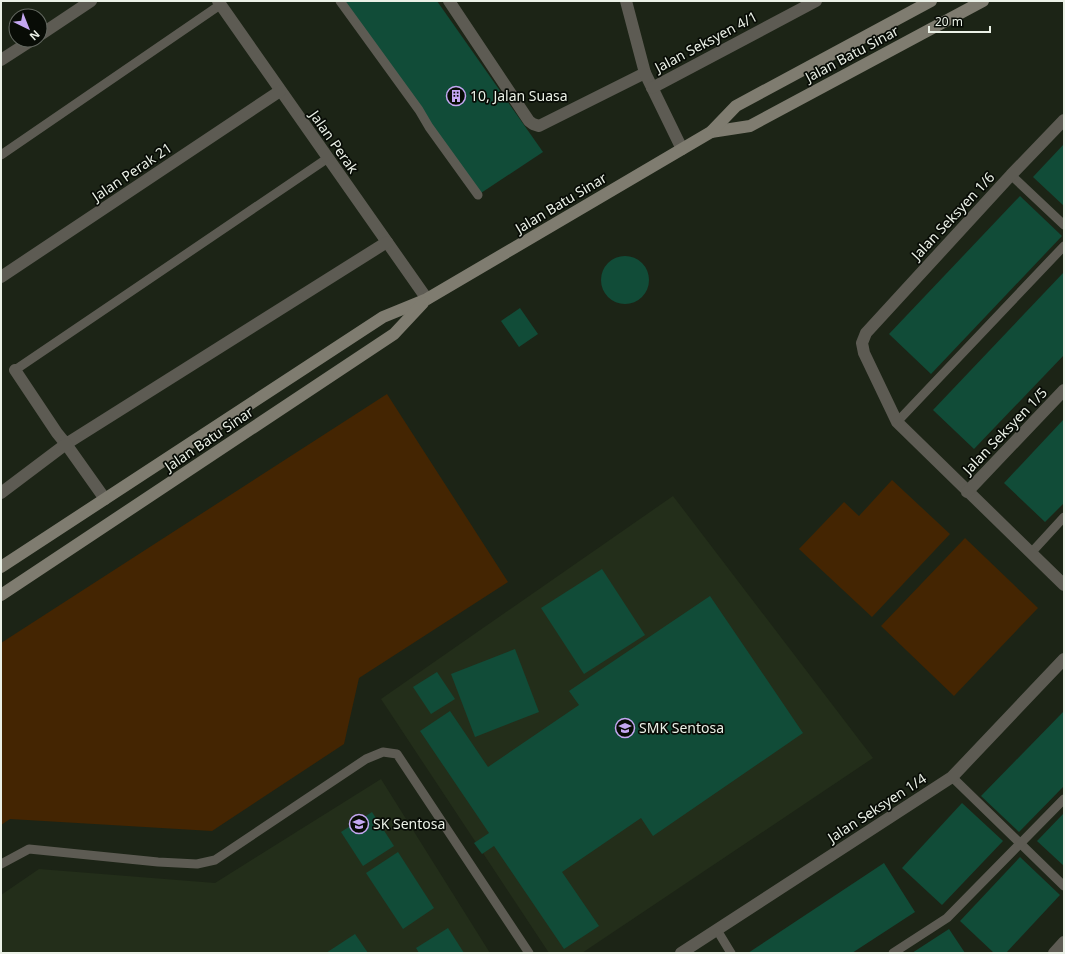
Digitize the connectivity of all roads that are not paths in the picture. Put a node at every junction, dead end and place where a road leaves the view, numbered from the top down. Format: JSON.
{"nodes":[{"id":1,"x":91,"y":1,"type":"edge"},
{"id":2,"x":340,"y":1,"type":"edge"},
{"id":3,"x":449,"y":1,"type":"edge"},
{"id":4,"x":626,"y":1,"type":"edge"},
{"id":5,"x":816,"y":1,"type":"edge"},
{"id":6,"x":932,"y":1,"type":"edge"},
{"id":7,"x":983,"y":1,"type":"edge"},
{"id":8,"x":219,"y":3,"type":"edge"},
{"id":9,"x":48,"y":29,"type":"edge"},
{"id":10,"x":20,"y":48,"type":"edge"},
{"id":11,"x":1,"y":60,"type":"edge"},
{"id":12,"x":645,"y":73,"type":"junction"},
{"id":13,"x":652,"y":88,"type":"junction"},
{"id":14,"x":280,"y":91,"type":"junction"},
{"id":15,"x":1064,"y":120,"type":"edge"},
{"id":16,"x":711,"y":132,"type":"junction"},
{"id":17,"x":682,"y":149,"type":"junction"},
{"id":18,"x":1,"y":155,"type":"edge"},
{"id":19,"x":328,"y":158,"type":"junction"},
{"id":20,"x":1011,"y":175,"type":"junction"},
{"id":21,"x":478,"y":195,"type":"dead end"},
{"id":22,"x":1064,"y":225,"type":"edge"},
{"id":23,"x":387,"y":242,"type":"junction"},
{"id":24,"x":1064,"y":246,"type":"edge"},
{"id":25,"x":1,"y":277,"type":"edge"},
{"id":26,"x":427,"y":299,"type":"junction"},
{"id":27,"x":14,"y":370,"type":"joint"},
{"id":28,"x":1064,"y":390,"type":"edge"},
{"id":29,"x":897,"y":422,"type":"junction"},
{"id":30,"x":66,"y":444,"type":"junction"},
{"id":31,"x":967,"y":492,"type":"junction"},
{"id":32,"x":1,"y":493,"type":"edge"},
{"id":33,"x":105,"y":499,"type":"junction"},
{"id":34,"x":1064,"y":517,"type":"edge"},
{"id":35,"x":1030,"y":552,"type":"junction"},
{"id":36,"x":1,"y":567,"type":"edge"},
{"id":37,"x":1064,"y":585,"type":"edge"},
{"id":38,"x":1,"y":595,"type":"edge"},
{"id":39,"x":1064,"y":659,"type":"edge"},
{"id":40,"x":952,"y":777,"type":"junction"},
{"id":41,"x":1064,"y":799,"type":"edge"},
{"id":42,"x":1020,"y":844,"type":"junction"},
{"id":43,"x":1,"y":864,"type":"edge"},
{"id":44,"x":1064,"y":886,"type":"edge"},
{"id":45,"x":717,"y":930,"type":"junction"},
{"id":46,"x":1064,"y":942,"type":"edge"},
{"id":47,"x":529,"y":953,"type":"edge"},
{"id":48,"x":682,"y":953,"type":"edge"},
{"id":49,"x":731,"y":953,"type":"edge"},
{"id":50,"x":893,"y":953,"type":"edge"},
{"id":51,"x":1054,"y":953,"type":"edge"}],
"edges":[{"from":1,"to":9,"type":"street"},
{"from":2,"to":21,"type":"lane"},
{"from":3,"to":12,"type":"street"},
{"from":4,"to":12,"type":"street"},
{"from":5,"to":13,"type":"street","name":"Jalan Seksyen 4/1"},
{"from":6,"to":16,"type":"street","name":"Jalan Batu Sinar"},
{"from":7,"to":16,"type":"street","name":"Jalan Batu Sinar"},
{"from":8,"to":14,"type":"street","name":"Jalan Perak"},
{"from":8,"to":18,"type":"lane"},
{"from":10,"to":11,"type":"street"},
{"from":12,"to":13,"type":"street"},
{"from":13,"to":17,"type":"street"},
{"from":14,"to":19,"type":"street","name":"Jalan Perak"},
{"from":14,"to":25,"type":"street","name":"Jalan Perak 21"},
{"from":15,"to":20,"type":"street","name":"Jalan Seksyen 1/6"},
{"from":16,"to":17,"type":"street","name":"Jalan Batu Sinar"},
{"from":17,"to":26,"type":"street","name":"Jalan Batu Sinar"},
{"from":19,"to":23,"type":"street","name":"Jalan Perak"},
{"from":19,"to":27,"type":"lane"},
{"from":20,"to":22,"type":"lane"},
{"from":20,"to":29,"type":"street","name":"Jalan Seksyen 1/6"},
{"from":23,"to":26,"type":"street","name":"Jalan Perak"},
{"from":23,"to":30,"type":"street"},
{"from":24,"to":29,"type":"lane"},
{"from":26,"to":33,"type":"street","name":"Jalan Batu Sinar"},
{"from":26,"to":38,"type":"street","name":"Jalan Batu Sinar"},
{"from":27,"to":30,"type":"street"},
{"from":28,"to":31,"type":"street","name":"Jalan Seksyen 1/5"},
{"from":29,"to":31,"type":"street"},
{"from":30,"to":32,"type":"street"},
{"from":30,"to":33,"type":"street"},
{"from":31,"to":35,"type":"street"},
{"from":33,"to":36,"type":"street","name":"Jalan Batu Sinar"},
{"from":34,"to":35,"type":"lane"},
{"from":35,"to":37,"type":"street"},
{"from":39,"to":40,"type":"street","name":"Jalan Seksyen 1/4"},
{"from":40,"to":42,"type":"lane"},
{"from":40,"to":45,"type":"street","name":"Jalan Seksyen 1/4"},
{"from":41,"to":42,"type":"lane"},
{"from":42,"to":44,"type":"lane"},
{"from":42,"to":50,"type":"lane"},
{"from":43,"to":47,"type":"lane"},
{"from":45,"to":48,"type":"street","name":"Jalan Seksyen 1/4"},
{"from":45,"to":49,"type":"lane"},
{"from":46,"to":51,"type":"street"}]}
